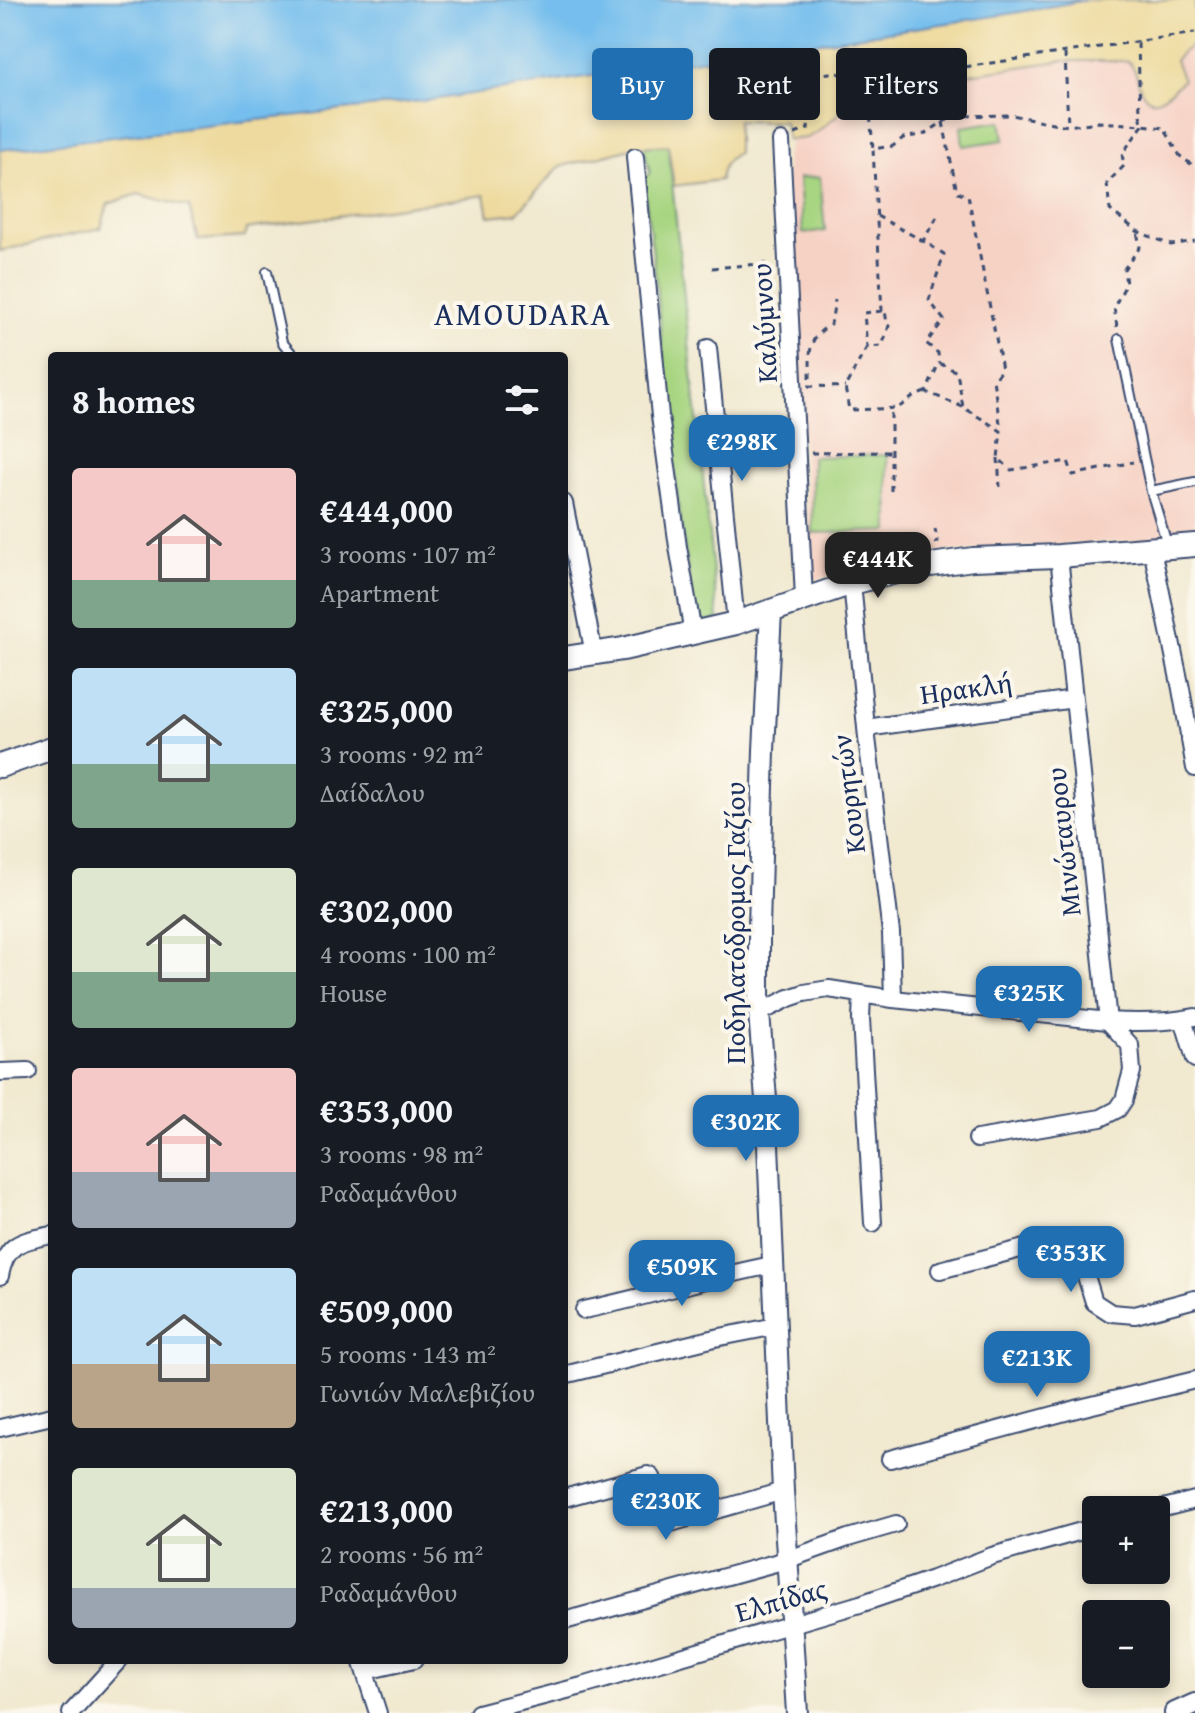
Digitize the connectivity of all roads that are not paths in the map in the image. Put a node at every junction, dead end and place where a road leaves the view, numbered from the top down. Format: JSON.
{"nodes":[{"id":1,"x":781,"y":141,"type":"dead end"},
{"id":2,"x":635,"y":157,"type":"dead end"},
{"id":3,"x":267,"y":272,"type":"dead end"},
{"id":4,"x":1119,"y":339,"type":"road end"},
{"id":5,"x":708,"y":348,"type":"dead end"},
{"id":6,"x":291,"y":352,"type":"edge"},
{"id":7,"x":1195,"y":482,"type":"edge"},
{"id":8,"x":1151,"y":491,"type":"junction"},
{"id":9,"x":568,"y":523,"type":"edge"},
{"id":10,"x":1195,"y":545,"type":"edge"},
{"id":11,"x":1160,"y":549,"type":"junction"},
{"id":12,"x":1059,"y":556,"type":"junction"},
{"id":13,"x":852,"y":583,"type":"junction"},
{"id":14,"x":804,"y":598,"type":"junction"},
{"id":15,"x":771,"y":611,"type":"junction"},
{"id":16,"x":736,"y":623,"type":"junction"},
{"id":17,"x":693,"y":633,"type":"junction"},
{"id":18,"x":594,"y":654,"type":"junction"},
{"id":19,"x":568,"y":657,"type":"edge"},
{"id":20,"x":1074,"y":699,"type":"junction"},
{"id":21,"x":866,"y":728,"type":"junction"},
{"id":22,"x":48,"y":749,"type":"edge"},
{"id":23,"x":0,"y":766,"type":"edge"},
{"id":24,"x":1195,"y":768,"type":"edge"},
{"id":25,"x":862,"y":995,"type":"junction"},
{"id":26,"x":893,"y":999,"type":"junction"},
{"id":27,"x":759,"y":1013,"type":"junction"},
{"id":28,"x":1189,"y":1018,"type":"edge"},
{"id":29,"x":1108,"y":1021,"type":"junction"},
{"id":30,"x":1195,"y":1059,"type":"edge"},
{"id":31,"x":28,"y":1071,"type":"dead end"},
{"id":32,"x":0,"y":1072,"type":"edge"},
{"id":33,"x":977,"y":1139,"type":"dead end"},
{"id":34,"x":873,"y":1223,"type":"dead end"},
{"id":35,"x":48,"y":1236,"type":"edge"},
{"id":36,"x":772,"y":1265,"type":"junction"},
{"id":37,"x":940,"y":1270,"type":"dead end"},
{"id":38,"x":0,"y":1276,"type":"edge"},
{"id":39,"x":1195,"y":1299,"type":"edge"},
{"id":40,"x":584,"y":1310,"type":"dead end"},
{"id":41,"x":776,"y":1326,"type":"junction"},
{"id":42,"x":568,"y":1374,"type":"edge"},
{"id":43,"x":1195,"y":1380,"type":"edge"},
{"id":44,"x":48,"y":1417,"type":"edge"},
{"id":45,"x":0,"y":1428,"type":"edge"},
{"id":46,"x":890,"y":1459,"type":"dead end"},
{"id":47,"x":783,"y":1491,"type":"junction"},
{"id":48,"x":568,"y":1497,"type":"edge"},
{"id":49,"x":1195,"y":1500,"type":"edge"},
{"id":50,"x":1170,"y":1506,"type":"edge"},
{"id":51,"x":896,"y":1524,"type":"dead end"},
{"id":52,"x":1082,"y":1531,"type":"edge"},
{"id":53,"x":786,"y":1560,"type":"junction"},
{"id":54,"x":568,"y":1620,"type":"edge"},
{"id":55,"x":790,"y":1624,"type":"junction"},
{"id":56,"x":115,"y":1664,"type":"edge"},
{"id":57,"x":363,"y":1665,"type":"edge"},
{"id":58,"x":1195,"y":1704,"type":"edge"},
{"id":59,"x":71,"y":1713,"type":"edge"},
{"id":60,"x":378,"y":1713,"type":"edge"},
{"id":61,"x":478,"y":1713,"type":"edge"},
{"id":62,"x":797,"y":1713,"type":"edge"},
{"id":63,"x":1175,"y":1713,"type":"edge"}],
"edges":[{"from":1,"to":14,"type":"street","name":"Καλύμνου"},
{"from":2,"to":17,"type":"street"},
{"from":3,"to":6,"type":"lane"},
{"from":4,"to":8,"type":"lane"},
{"from":5,"to":16,"type":"street"},
{"from":7,"to":8,"type":"lane"},
{"from":8,"to":11,"type":"lane"},
{"from":9,"to":18,"type":"street"},
{"from":10,"to":11,"type":"main road"},
{"from":11,"to":12,"type":"main road"},
{"from":11,"to":24,"type":"street"},
{"from":12,"to":13,"type":"main road"},
{"from":12,"to":20,"type":"street","name":"Μινώταυρου"},
{"from":13,"to":14,"type":"main road"},
{"from":13,"to":21,"type":"street","name":"Κουρητών"},
{"from":14,"to":15,"type":"main road"},
{"from":15,"to":16,"type":"main road"},
{"from":15,"to":27,"type":"street","name":"Ποδηλατόδρομος Γαζίου"},
{"from":16,"to":17,"type":"main road"},
{"from":17,"to":18,"type":"main road"},
{"from":18,"to":19,"type":"main road"},
{"from":20,"to":21,"type":"street","name":"Ηρακλή"},
{"from":20,"to":29,"type":"street","name":"Μινώταυρου"},
{"from":21,"to":26,"type":"street","name":"Κουρητών"},
{"from":22,"to":23,"type":"main road"},
{"from":25,"to":26,"type":"street"},
{"from":25,"to":27,"type":"street"},
{"from":25,"to":34,"type":"street"},
{"from":26,"to":29,"type":"street"},
{"from":27,"to":36,"type":"street","name":"Ποδηλατόδρομος Γαζίου"},
{"from":28,"to":29,"type":"street"},
{"from":28,"to":30,"type":"street"},
{"from":29,"to":33,"type":"street"},
{"from":31,"to":32,"type":"street"},
{"from":35,"to":38,"type":"street"},
{"from":36,"to":40,"type":"street"},
{"from":36,"to":41,"type":"street","name":"Ποδηλατόδρομος Γαζίου"},
{"from":37,"to":39,"type":"street"},
{"from":41,"to":42,"type":"street"},
{"from":41,"to":47,"type":"street","name":"Ποδηλατόδρομος Γαζίου"},
{"from":43,"to":46,"type":"street"},
{"from":44,"to":45,"type":"street"},
{"from":47,"to":48,"type":"street"},
{"from":47,"to":53,"type":"street","name":"Ποδηλατόδρομος Γαζίου"},
{"from":49,"to":50,"type":"street"},
{"from":51,"to":53,"type":"street"},
{"from":52,"to":55,"type":"street","name":"Ελπίδας"},
{"from":53,"to":54,"type":"street"},
{"from":53,"to":55,"type":"street","name":"Ποδηλατόδρομος Γαζίου"},
{"from":55,"to":61,"type":"street","name":"Ελπίδας"},
{"from":55,"to":62,"type":"street","name":"Ποδηλατόδρομος Γαζίου"},
{"from":56,"to":59,"type":"street"},
{"from":57,"to":60,"type":"street"},
{"from":58,"to":63,"type":"street"}]}
